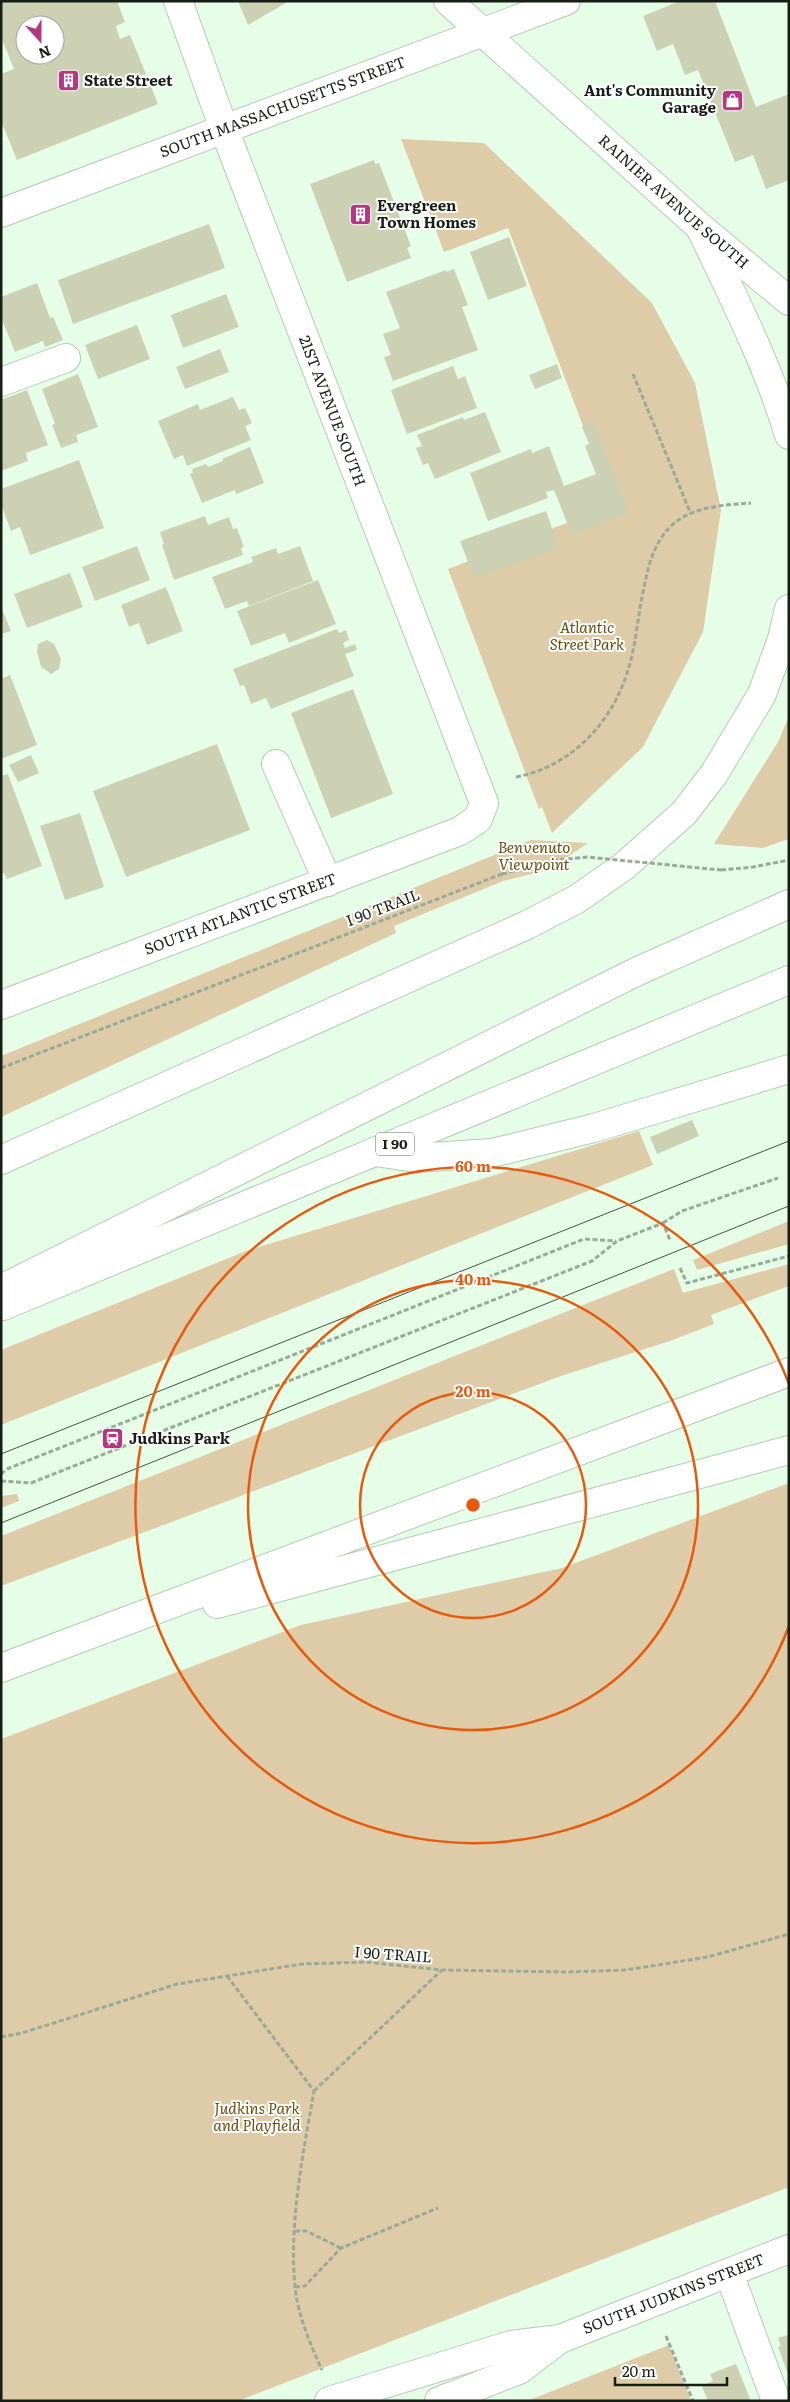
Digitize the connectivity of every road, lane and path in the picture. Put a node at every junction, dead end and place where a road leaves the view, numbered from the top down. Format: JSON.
{"nodes":[{"id":1,"x":178,"y":1,"type":"edge"},
{"id":2,"x":448,"y":1,"type":"edge"},
{"id":3,"x":566,"y":1,"type":"edge"},
{"id":4,"x":482,"y":33,"type":"junction"},
{"id":5,"x":224,"y":129,"type":"junction"},
{"id":6,"x":1,"y":213,"type":"edge"},
{"id":7,"x":700,"y":227,"type":"junction"},
{"id":8,"x":789,"y":301,"type":"edge"},
{"id":9,"x":66,"y":358,"type":"dead end"},
{"id":10,"x":4,"y":374,"type":"edge"},
{"id":11,"x":633,"y":374,"type":"dead end"},
{"id":12,"x":789,"y":435,"type":"edge"},
{"id":13,"x":751,"y":503,"type":"dead end"},
{"id":14,"x":691,"y":514,"type":"junction"},
{"id":15,"x":789,"y":609,"type":"edge"},
{"id":16,"x":276,"y":764,"type":"dead end"},
{"id":17,"x":516,"y":777,"type":"dead end"},
{"id":18,"x":478,"y":819,"type":"joint"},
{"id":19,"x":789,"y":860,"type":"edge"},
{"id":20,"x":328,"y":882,"type":"junction"},
{"id":21,"x":789,"y":904,"type":"edge"},
{"id":22,"x":789,"y":980,"type":"edge"},
{"id":23,"x":1,"y":1005,"type":"edge"},
{"id":24,"x":1,"y":1068,"type":"edge"},
{"id":25,"x":789,"y":1069,"type":"edge"},
{"id":26,"x":375,"y":1152,"type":"junction"},
{"id":27,"x":1,"y":1160,"type":"edge"},
{"id":28,"x":778,"y":1178,"type":"dead end"},
{"id":29,"x":663,"y":1223,"type":"junction"},
{"id":30,"x":670,"y":1240,"type":"dead end"},
{"id":31,"x":617,"y":1241,"type":"junction"},
{"id":32,"x":789,"y":1256,"type":"edge"},
{"id":33,"x":680,"y":1268,"type":"dead end"},
{"id":34,"x":1,"y":1288,"type":"edge"},
{"id":35,"x":1,"y":1306,"type":"edge"},
{"id":36,"x":789,"y":1372,"type":"edge"},
{"id":37,"x":789,"y":1450,"type":"edge"},
{"id":38,"x":1,"y":1474,"type":"edge"},
{"id":39,"x":1,"y":1480,"type":"edge"},
{"id":40,"x":66,"y":1645,"type":"junction"},
{"id":41,"x":1,"y":1668,"type":"edge"},
{"id":42,"x":789,"y":1934,"type":"edge"},
{"id":43,"x":442,"y":1970,"type":"junction"},
{"id":44,"x":227,"y":1976,"type":"junction"},
{"id":45,"x":1,"y":2037,"type":"edge"},
{"id":46,"x":314,"y":2091,"type":"junction"},
{"id":47,"x":438,"y":2208,"type":"dead end"},
{"id":48,"x":296,"y":2231,"type":"junction"},
{"id":49,"x":341,"y":2248,"type":"junction"},
{"id":50,"x":789,"y":2249,"type":"edge"},
{"id":51,"x":729,"y":2273,"type":"junction"},
{"id":52,"x":295,"y":2287,"type":"junction"},
{"id":53,"x":666,"y":2336,"type":"dead end"},
{"id":54,"x":560,"y":2339,"type":"junction"},
{"id":55,"x":327,"y":2388,"type":"edge"},
{"id":56,"x":439,"y":2401,"type":"edge"},
{"id":57,"x":693,"y":2401,"type":"edge"},
{"id":58,"x":776,"y":2401,"type":"edge"}],
"edges":[{"from":1,"to":5,"type":"main road","name":"21ST AVENUE SOUTH"},
{"from":2,"to":4,"type":"main road","name":"RAINIER AVENUE SOUTH"},
{"from":3,"to":4,"type":"main road","name":"SOUTH MASSACHUSETTS STREET"},
{"from":4,"to":5,"type":"main road","name":"SOUTH MASSACHUSETTS STREET"},
{"from":4,"to":7,"type":"main road","name":"RAINIER AVENUE SOUTH"},
{"from":5,"to":6,"type":"main road","name":"SOUTH MASSACHUSETTS STREET"},
{"from":5,"to":18,"type":"main road","name":"21ST AVENUE SOUTH"},
{"from":7,"to":8,"type":"main road","name":"RAINIER AVENUE SOUTH"},
{"from":7,"to":12,"type":"main road"},
{"from":9,"to":10,"type":"main road"},
{"from":11,"to":14,"type":"path"},
{"from":13,"to":14,"type":"path"},
{"from":14,"to":17,"type":"path"},
{"from":15,"to":27,"type":"main road"},
{"from":16,"to":20,"type":"main road"},
{"from":18,"to":20,"type":"main road","name":"SOUTH ATLANTIC STREET"},
{"from":19,"to":24,"type":"path","name":"I 90 TRAIL","bridge":true},
{"from":20,"to":23,"type":"main road","name":"SOUTH ATLANTIC STREET"},
{"from":21,"to":34,"type":"main road"},
{"from":22,"to":26,"type":"main road","number":"I 90"},
{"from":25,"to":26,"type":"main road"},
{"from":26,"to":35,"type":"main road","number":"I 90"},
{"from":28,"to":29,"type":"path"},
{"from":29,"to":30,"type":"path"},
{"from":29,"to":31,"type":"path"},
{"from":31,"to":38,"type":"path"},
{"from":31,"to":39,"type":"path"},
{"from":32,"to":33,"type":"path"},
{"from":36,"to":40,"type":"main road"},
{"from":37,"to":40,"type":"main road"},
{"from":40,"to":41,"type":"main road"},
{"from":42,"to":43,"type":"path","name":"I 90 TRAIL"},
{"from":43,"to":44,"type":"path","name":"I 90 TRAIL"},
{"from":43,"to":46,"type":"path"},
{"from":44,"to":45,"type":"path","name":"I 90 TRAIL"},
{"from":44,"to":46,"type":"path"},
{"from":46,"to":48,"type":"path"},
{"from":47,"to":49,"type":"path"},
{"from":48,"to":49,"type":"path"},
{"from":48,"to":52,"type":"path"},
{"from":49,"to":52,"type":"path"},
{"from":50,"to":51,"type":"main road","name":"SOUTH JUDKINS STREET"},
{"from":51,"to":54,"type":"main road","name":"SOUTH JUDKINS STREET"},
{"from":51,"to":58,"type":"main road"},
{"from":52,"to":55,"type":"path"},
{"from":53,"to":57,"type":"path"},
{"from":54,"to":55,"type":"main road","name":"SOUTH JUDKINS STREET"},
{"from":54,"to":56,"type":"main road","name":"SOUTH JUDKINS STREET"}]}
